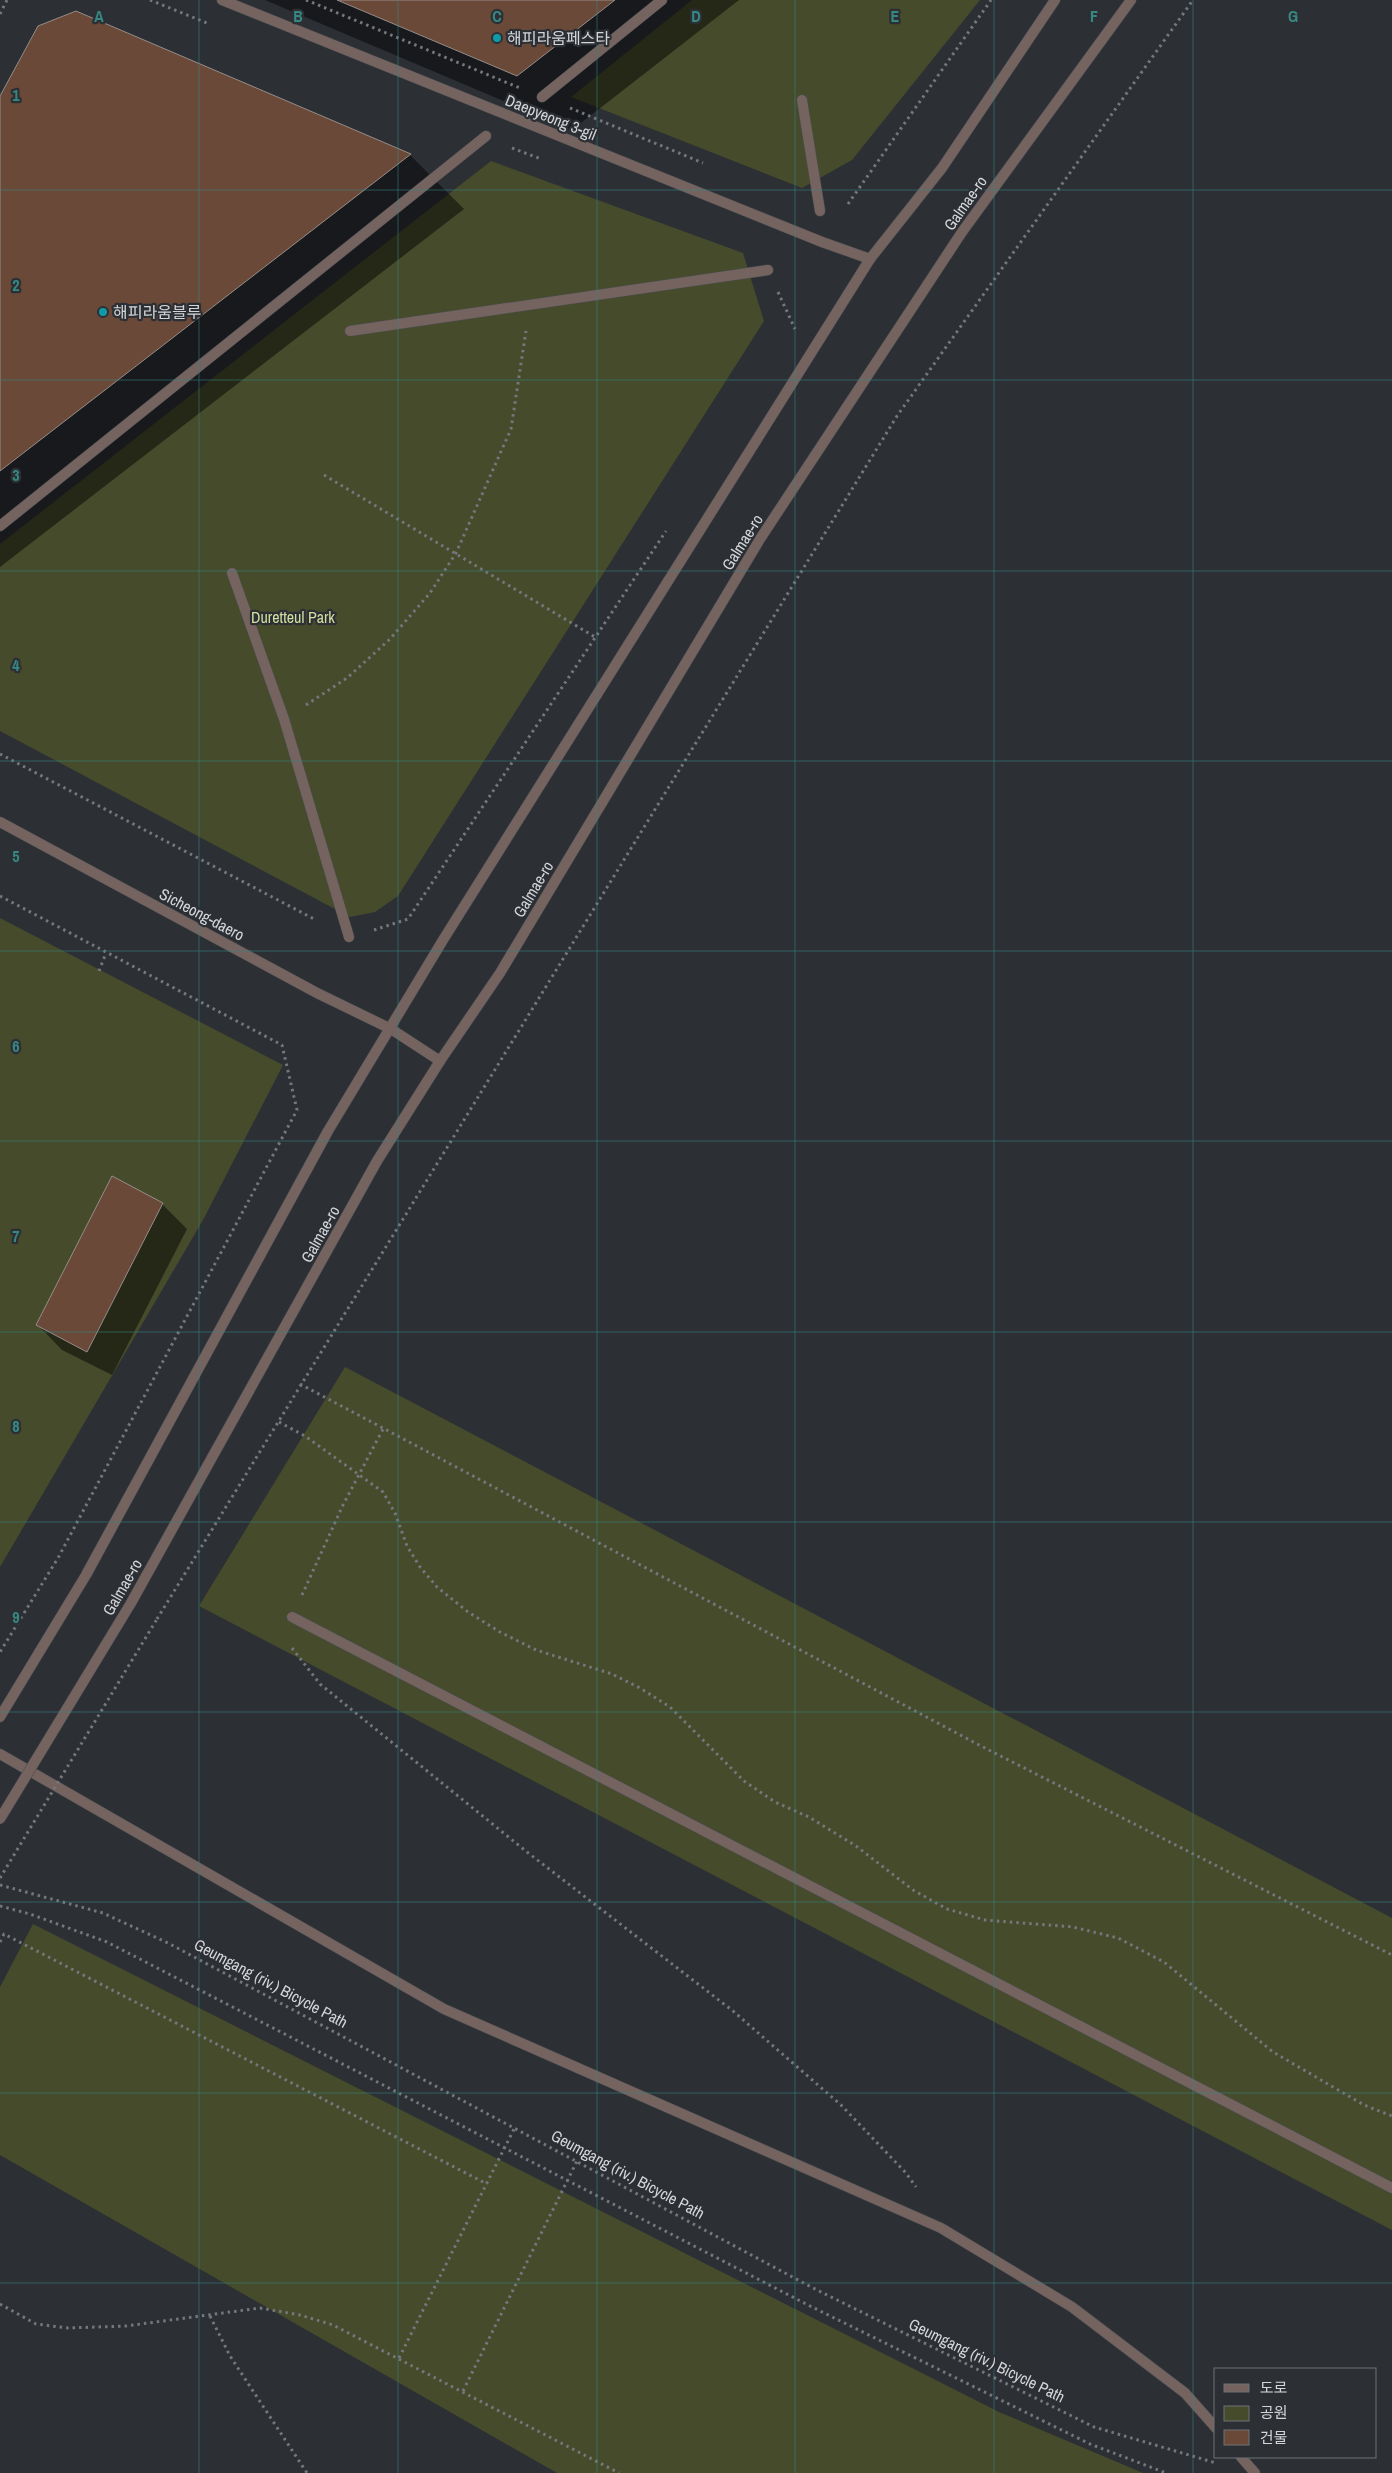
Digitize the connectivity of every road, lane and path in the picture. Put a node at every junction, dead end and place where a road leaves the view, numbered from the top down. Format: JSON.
{"nodes":[{"id":1,"x":8,"y":0,"type":"edge"},
{"id":2,"x":222,"y":0,"type":"edge"},
{"id":3,"x":662,"y":0,"type":"edge"},
{"id":4,"x":991,"y":0,"type":"edge"},
{"id":5,"x":1055,"y":0,"type":"edge"},
{"id":6,"x":1131,"y":0,"type":"edge"},
{"id":7,"x":1193,"y":0,"type":"edge"},
{"id":8,"x":0,"y":14,"type":"edge"},
{"id":9,"x":542,"y":97,"type":"dead end"},
{"id":10,"x":802,"y":100,"type":"dead end"},
{"id":11,"x":486,"y":136,"type":"dead end"},
{"id":12,"x":848,"y":204,"type":"dead end"},
{"id":13,"x":820,"y":211,"type":"dead end"},
{"id":14,"x":870,"y":259,"type":"junction"},
{"id":15,"x":768,"y":270,"type":"dead end"},
{"id":16,"x":528,"y":305,"type":"junction"},
{"id":17,"x":803,"y":327,"type":"dead end"},
{"id":18,"x":350,"y":331,"type":"dead end"},
{"id":19,"x":798,"y":335,"type":"dead end"},
{"id":20,"x":324,"y":475,"type":"dead end"},
{"id":21,"x":672,"y":522,"type":"dead end"},
{"id":22,"x":0,"y":526,"type":"edge"},
{"id":23,"x":456,"y":553,"type":"junction"},
{"id":24,"x":232,"y":573,"type":"dead end"},
{"id":25,"x":595,"y":637,"type":"junction"},
{"id":26,"x":284,"y":719,"type":"junction"},
{"id":27,"x":0,"y":754,"type":"edge"},
{"id":28,"x":0,"y":822,"type":"edge"},
{"id":29,"x":0,"y":896,"type":"edge"},
{"id":30,"x":349,"y":937,"type":"junction"},
{"id":31,"x":106,"y":953,"type":"junction"},
{"id":32,"x":99,"y":971,"type":"dead end"},
{"id":33,"x":390,"y":1030,"type":"junction"},
{"id":34,"x":440,"y":1061,"type":"junction"},
{"id":35,"x":300,"y":1384,"type":"junction"},
{"id":36,"x":279,"y":1422,"type":"junction"},
{"id":37,"x":383,"y":1429,"type":"junction"},
{"id":38,"x":358,"y":1476,"type":"junction"},
{"id":39,"x":292,"y":1617,"type":"junction"},
{"id":40,"x":0,"y":1652,"type":"edge"},
{"id":41,"x":0,"y":1717,"type":"edge"},
{"id":42,"x":0,"y":1754,"type":"edge"},
{"id":43,"x":0,"y":1819,"type":"edge"},
{"id":44,"x":0,"y":1878,"type":"edge"},
{"id":45,"x":0,"y":1884,"type":"edge"},
{"id":46,"x":0,"y":1906,"type":"edge"},
{"id":47,"x":0,"y":1942,"type":"edge"},
{"id":48,"x":1392,"y":1955,"type":"edge"},
{"id":49,"x":1392,"y":2116,"type":"edge"},
{"id":50,"x":515,"y":2127,"type":"junction"},
{"id":51,"x":506,"y":2148,"type":"junction"},
{"id":52,"x":577,"y":2161,"type":"junction"},
{"id":53,"x":568,"y":2180,"type":"junction"},
{"id":54,"x":487,"y":2184,"type":"junction"},
{"id":55,"x":1392,"y":2188,"type":"edge"},
{"id":56,"x":941,"y":2228,"type":"junction"},
{"id":57,"x":0,"y":2304,"type":"edge"},
{"id":58,"x":210,"y":2316,"type":"junction"},
{"id":59,"x":399,"y":2358,"type":"junction"},
{"id":60,"x":463,"y":2391,"type":"junction"},
{"id":61,"x":1214,"y":2426,"type":"edge"},
{"id":62,"x":1242,"y":2458,"type":"edge"},
{"id":63,"x":1223,"y":2465,"type":"dead end"},
{"id":64,"x":307,"y":2473,"type":"edge"},
{"id":65,"x":619,"y":2473,"type":"edge"},
{"id":66,"x":1166,"y":2473,"type":"edge"},
{"id":67,"x":1255,"y":2473,"type":"edge"}],
"edges":[{"from":1,"to":8,"type":"path"},
{"from":2,"to":14,"type":"street","name":"Daepyeong 3-gil"},
{"from":3,"to":9,"type":"street"},
{"from":4,"to":12,"type":"path"},
{"from":5,"to":14,"type":"street"},
{"from":6,"to":34,"type":"street","name":"Galmae-ro"},
{"from":7,"to":35,"type":"path"},
{"from":10,"to":13,"type":"street"},
{"from":11,"to":22,"type":"street"},
{"from":14,"to":33,"type":"street"},
{"from":15,"to":16,"type":"street"},
{"from":16,"to":18,"type":"street"},
{"from":16,"to":23,"type":"path"},
{"from":17,"to":19,"type":"path"},
{"from":20,"to":23,"type":"path"},
{"from":21,"to":25,"type":"path"},
{"from":23,"to":25,"type":"path"},
{"from":23,"to":26,"type":"path"},
{"from":24,"to":26,"type":"street"},
{"from":25,"to":30,"type":"path"},
{"from":26,"to":30,"type":"street"},
{"from":27,"to":30,"type":"path"},
{"from":28,"to":33,"type":"street","name":"Sicheong-daero"},
{"from":29,"to":31,"type":"path"},
{"from":31,"to":32,"type":"path"},
{"from":31,"to":40,"type":"path"},
{"from":33,"to":34,"type":"street","name":"Sicheong-daero"},
{"from":33,"to":41,"type":"street"},
{"from":34,"to":43,"type":"street","name":"Galmae-ro","bridge":true},
{"from":35,"to":36,"type":"path"},
{"from":35,"to":37,"type":"path"},
{"from":36,"to":38,"type":"path"},
{"from":36,"to":44,"type":"path","bridge":true},
{"from":37,"to":38,"type":"path"},
{"from":37,"to":48,"type":"path"},
{"from":38,"to":39,"type":"path"},
{"from":38,"to":49,"type":"path"},
{"from":39,"to":55,"type":"street"},
{"from":39,"to":56,"type":"path"},
{"from":42,"to":56,"type":"street"},
{"from":45,"to":50,"type":"path","name":"Geumgang (riv.) Bicycle Path"},
{"from":46,"to":51,"type":"path"},
{"from":47,"to":54,"type":"path"},
{"from":50,"to":51,"type":"path"},
{"from":50,"to":52,"type":"path","name":"Geumgang (riv.) Bicycle Path"},
{"from":51,"to":53,"type":"path"},
{"from":51,"to":54,"type":"path"},
{"from":52,"to":53,"type":"path"},
{"from":52,"to":63,"type":"path","name":"Geumgang (riv.) Bicycle Path"},
{"from":53,"to":60,"type":"path"},
{"from":53,"to":66,"type":"path"},
{"from":54,"to":59,"type":"path"},
{"from":56,"to":61,"type":"street"},
{"from":57,"to":58,"type":"path"},
{"from":58,"to":59,"type":"path"},
{"from":58,"to":64,"type":"path"},
{"from":59,"to":60,"type":"path"},
{"from":60,"to":65,"type":"path"},
{"from":62,"to":67,"type":"street"}]}
